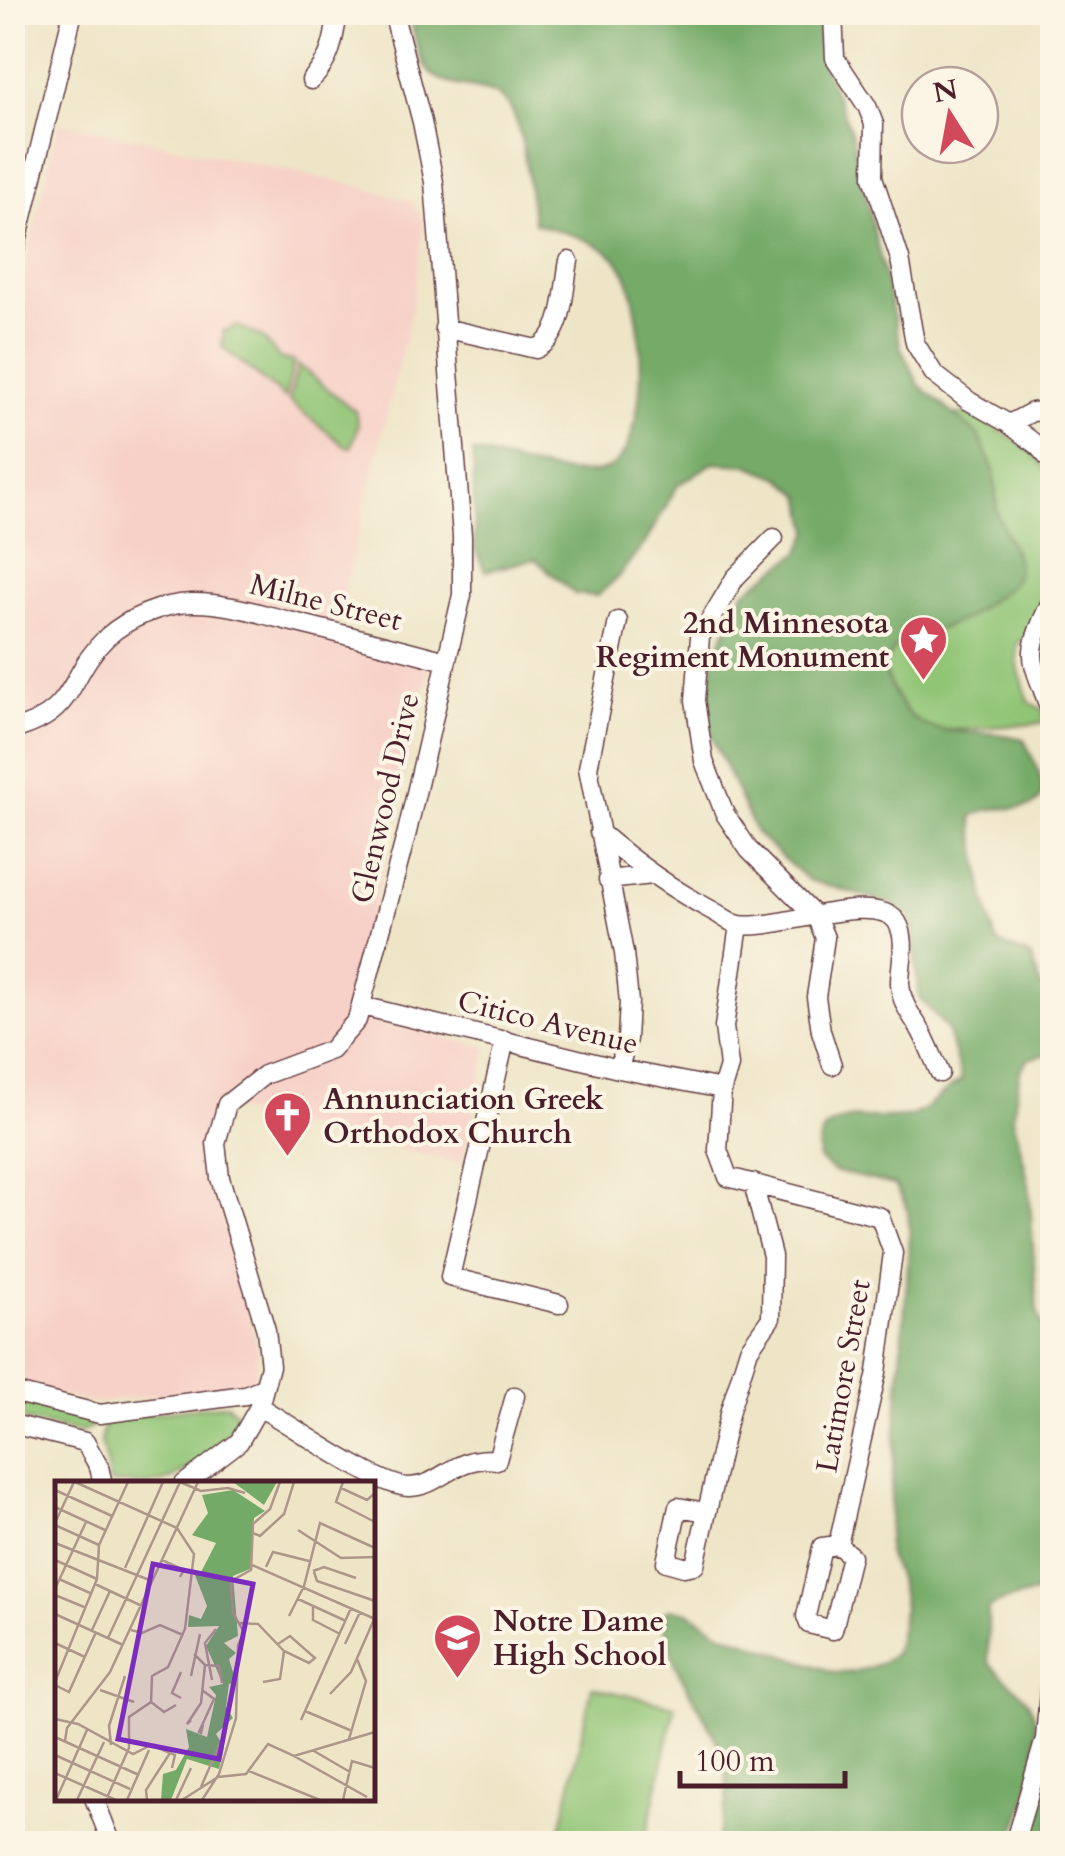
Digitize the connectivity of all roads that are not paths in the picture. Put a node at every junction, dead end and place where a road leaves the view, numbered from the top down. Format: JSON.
{"nodes":[{"id":1,"x":73,"y":12,"type":"edge"},
{"id":2,"x":338,"y":12,"type":"edge"},
{"id":3,"x":393,"y":12,"type":"edge"},
{"id":4,"x":833,"y":12,"type":"edge"},
{"id":5,"x":311,"y":80,"type":"dead end"},
{"id":6,"x":12,"y":170,"type":"edge"},
{"id":7,"x":32,"y":175,"type":"junction"},
{"id":8,"x":569,"y":261,"type":"dead end"},
{"id":9,"x":12,"y":262,"type":"edge"},
{"id":10,"x":444,"y":328,"type":"junction"},
{"id":11,"x":1052,"y":410,"type":"edge"},
{"id":12,"x":1009,"y":424,"type":"junction"},
{"id":13,"x":1052,"y":462,"type":"edge"},
{"id":14,"x":774,"y":538,"type":"dead end"},
{"id":15,"x":1052,"y":600,"type":"edge"},
{"id":16,"x":618,"y":621,"type":"dead end"},
{"id":17,"x":446,"y":661,"type":"junction"},
{"id":18,"x":1052,"y":717,"type":"edge"},
{"id":19,"x":12,"y":730,"type":"edge"},
{"id":20,"x":600,"y":832,"type":"junction"},
{"id":21,"x":652,"y":875,"type":"junction"},
{"id":22,"x":608,"y":880,"type":"junction"},
{"id":23,"x":817,"y":918,"type":"junction"},
{"id":24,"x":740,"y":925,"type":"junction"},
{"id":25,"x":362,"y":1006,"type":"junction"},
{"id":26,"x":505,"y":1040,"type":"junction"},
{"id":27,"x":832,"y":1065,"type":"dead end"},
{"id":28,"x":619,"y":1069,"type":"junction"},
{"id":29,"x":940,"y":1074,"type":"dead end"},
{"id":30,"x":722,"y":1089,"type":"junction"},
{"id":31,"x":753,"y":1183,"type":"junction"},
{"id":32,"x":559,"y":1304,"type":"dead end"},
{"id":33,"x":12,"y":1392,"type":"edge"},
{"id":34,"x":515,"y":1396,"type":"dead end"},
{"id":35,"x":261,"y":1398,"type":"junction"},
{"id":36,"x":100,"y":1414,"type":"junction"},
{"id":37,"x":12,"y":1424,"type":"edge"},
{"id":38,"x":85,"y":1442,"type":"junction"},
{"id":39,"x":102,"y":1481,"type":"edge"},
{"id":40,"x":188,"y":1481,"type":"edge"},
{"id":41,"x":706,"y":1512,"type":"dead end"},
{"id":42,"x":838,"y":1545,"type":"dead end"},
{"id":43,"x":1052,"y":1656,"type":"edge"},
{"id":44,"x":95,"y":1801,"type":"edge"},
{"id":45,"x":112,"y":1844,"type":"edge"},
{"id":46,"x":1014,"y":1844,"type":"edge"}],
"edges":[{"from":1,"to":7,"type":"street"},
{"from":2,"to":5,"type":"street"},
{"from":3,"to":10,"type":"street","name":"Glenwood Drive"},
{"from":4,"to":12,"type":"street"},
{"from":6,"to":7,"type":"street"},
{"from":7,"to":9,"type":"street"},
{"from":8,"to":10,"type":"street"},
{"from":10,"to":17,"type":"street","name":"Glenwood Drive"},
{"from":11,"to":12,"type":"street"},
{"from":12,"to":13,"type":"street"},
{"from":14,"to":23,"type":"street"},
{"from":15,"to":18,"type":"street"},
{"from":16,"to":20,"type":"street"},
{"from":17,"to":19,"type":"street","name":"Milne Street"},
{"from":17,"to":25,"type":"street","name":"Glenwood Drive"},
{"from":20,"to":21,"type":"street"},
{"from":20,"to":22,"type":"street"},
{"from":21,"to":22,"type":"street"},
{"from":21,"to":24,"type":"street"},
{"from":22,"to":28,"type":"street"},
{"from":23,"to":24,"type":"street"},
{"from":23,"to":27,"type":"street"},
{"from":23,"to":29,"type":"street"},
{"from":24,"to":30,"type":"street"},
{"from":25,"to":26,"type":"street","name":"Citico Avenue"},
{"from":25,"to":35,"type":"street","name":"Glenwood Drive"},
{"from":26,"to":28,"type":"street","name":"Citico Avenue"},
{"from":26,"to":32,"type":"street"},
{"from":28,"to":30,"type":"street","name":"Citico Avenue"},
{"from":30,"to":31,"type":"street"},
{"from":31,"to":41,"type":"street"},
{"from":31,"to":42,"type":"street","name":"Latimore Street"},
{"from":33,"to":36,"type":"street"},
{"from":34,"to":35,"type":"street"},
{"from":35,"to":36,"type":"street"},
{"from":35,"to":40,"type":"street","name":"Glenwood Drive"},
{"from":36,"to":38,"type":"street"},
{"from":37,"to":38,"type":"street"},
{"from":38,"to":39,"type":"street"},
{"from":43,"to":46,"type":"street"},
{"from":44,"to":45,"type":"street"}]}
